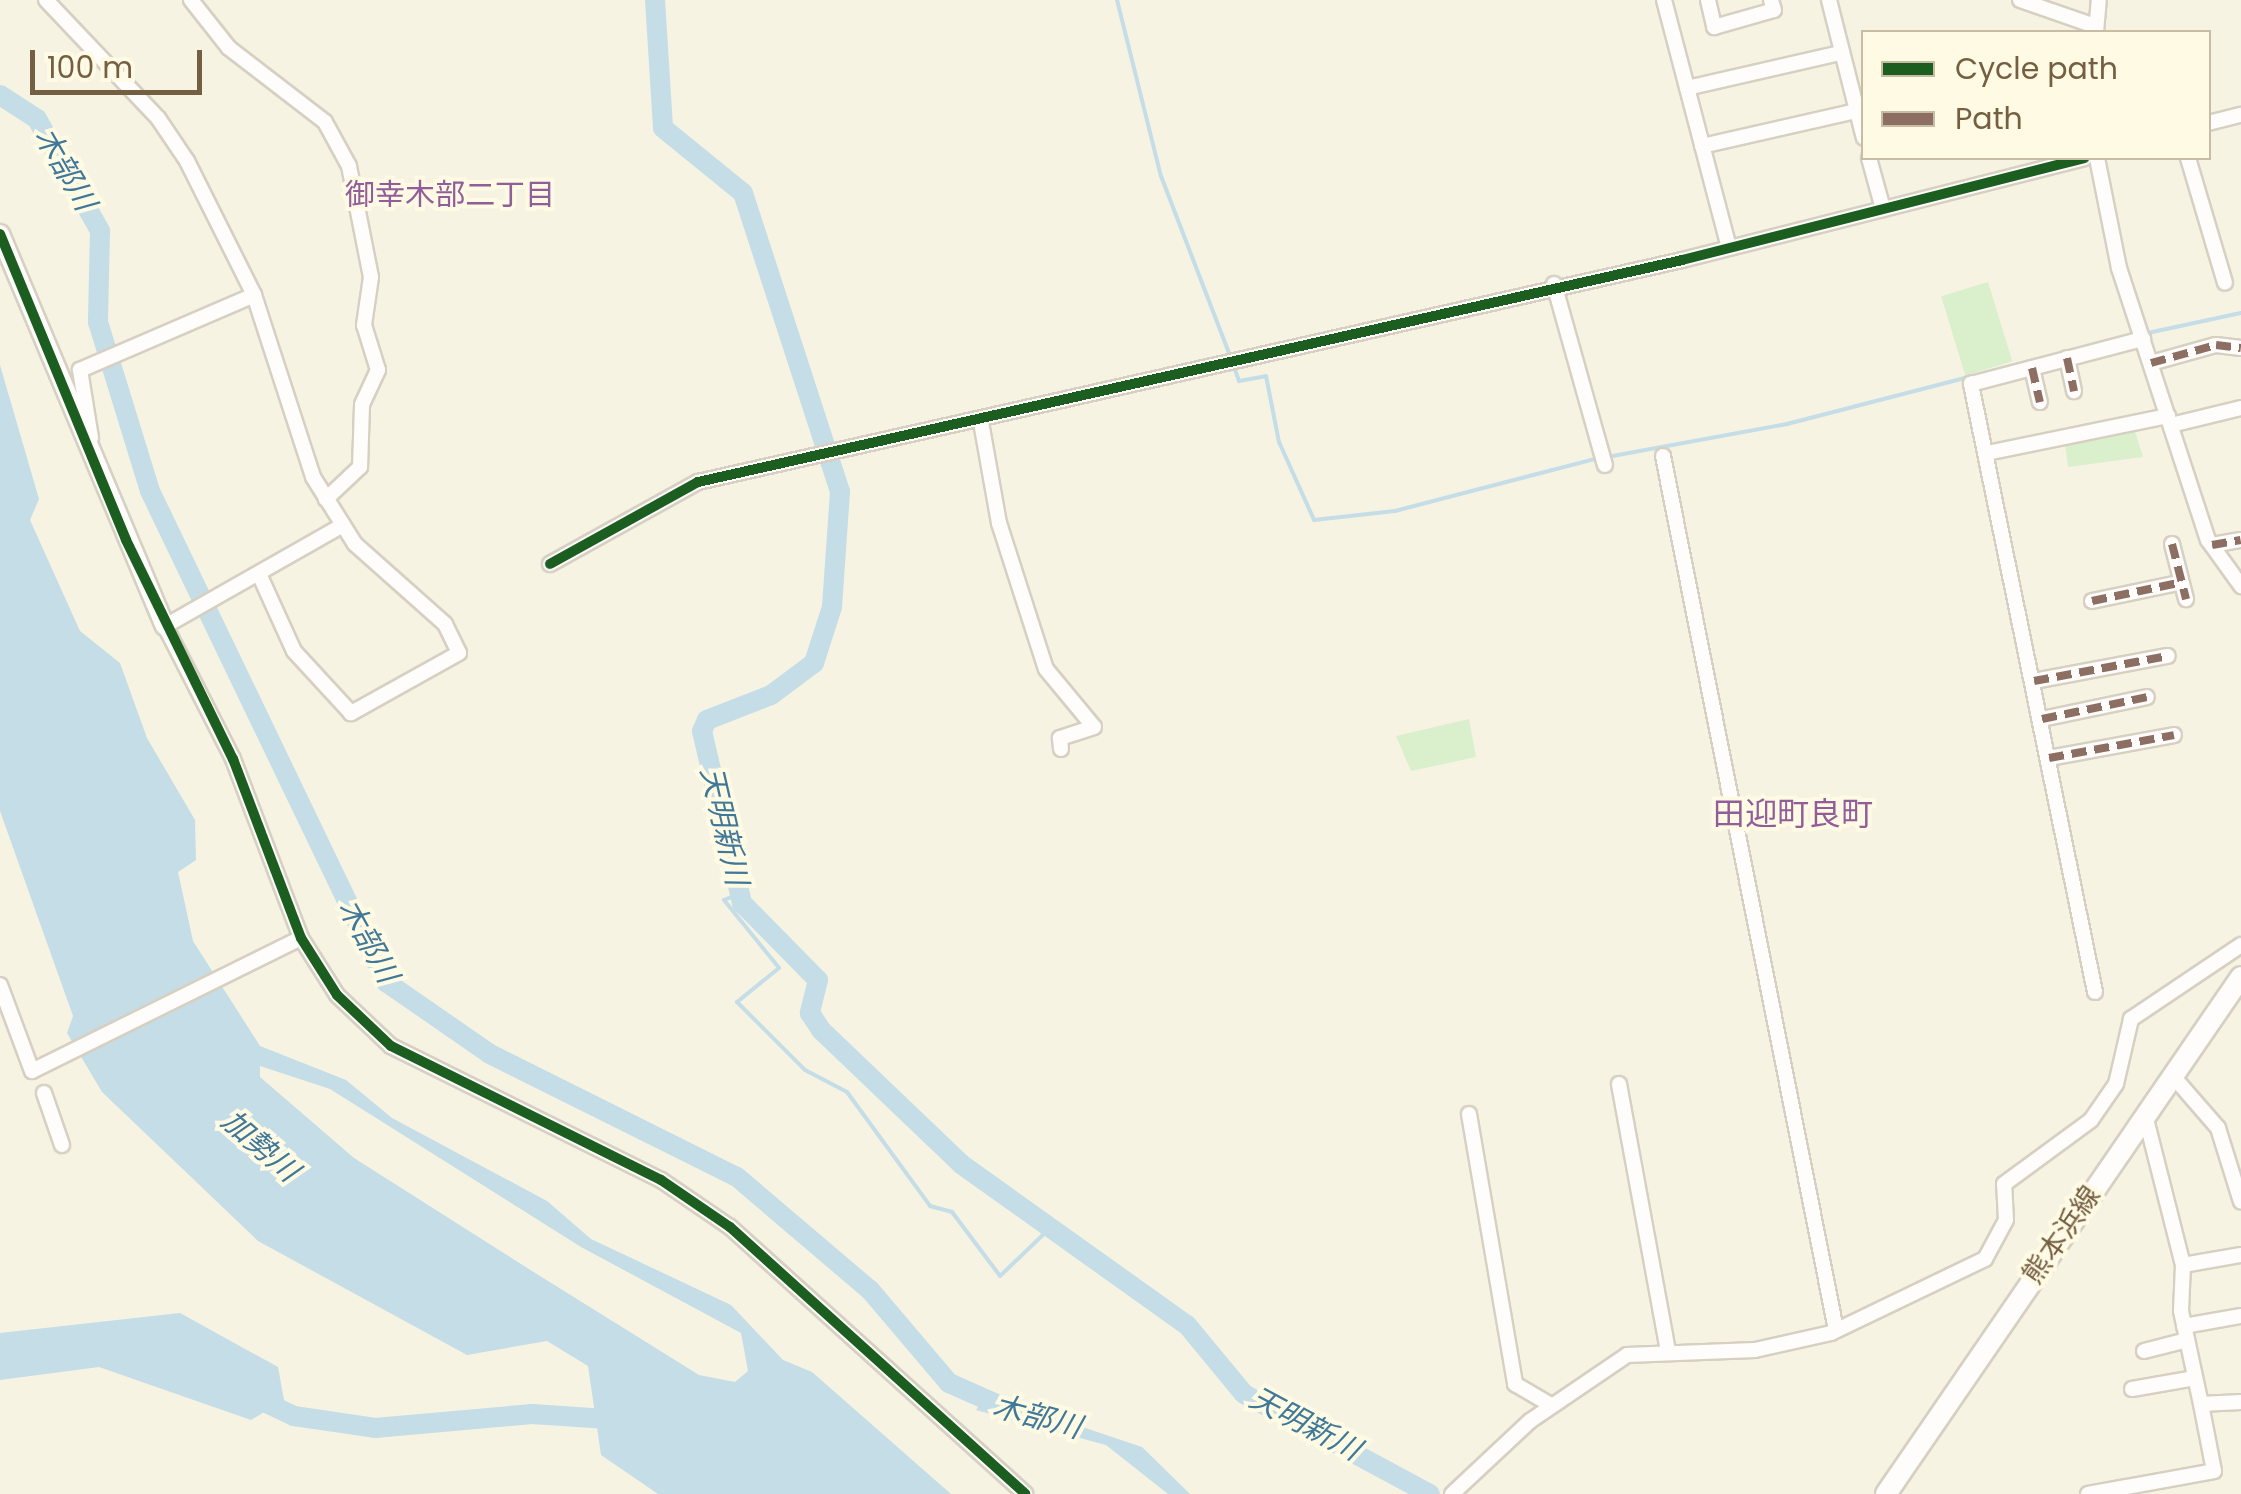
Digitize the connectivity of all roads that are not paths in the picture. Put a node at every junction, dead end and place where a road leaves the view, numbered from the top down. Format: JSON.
{"nodes":[{"id":1,"x":46,"y":0,"type":"edge"},
{"id":2,"x":190,"y":0,"type":"edge"},
{"id":3,"x":1664,"y":0,"type":"edge"},
{"id":4,"x":1708,"y":0,"type":"edge"},
{"id":5,"x":1771,"y":0,"type":"edge"},
{"id":6,"x":1829,"y":0,"type":"edge"},
{"id":7,"x":2020,"y":0,"type":"edge"},
{"id":8,"x":2099,"y":0,"type":"edge"},
{"id":9,"x":2096,"y":29,"type":"edge"},
{"id":10,"x":1840,"y":53,"type":"junction"},
{"id":11,"x":1687,"y":88,"type":"junction"},
{"id":12,"x":1856,"y":110,"type":"junction"},
{"id":13,"x":2241,"y":116,"type":"edge"},
{"id":14,"x":2211,"y":122,"type":"edge"},
{"id":15,"x":1861,"y":128,"type":"edge"},
{"id":16,"x":1702,"y":146,"type":"junction"},
{"id":17,"x":1870,"y":160,"type":"edge"},
{"id":18,"x":2076,"y":160,"type":"edge"},
{"id":19,"x":2098,"y":160,"type":"edge"},
{"id":20,"x":2189,"y":160,"type":"edge"},
{"id":21,"x":1883,"y":209,"type":"junction"},
{"id":22,"x":0,"y":234,"type":"edge"},
{"id":23,"x":1729,"y":248,"type":"junction"},
{"id":24,"x":2225,"y":283,"type":"dead end"},
{"id":25,"x":1554,"y":284,"type":"junction"},
{"id":26,"x":254,"y":295,"type":"junction"},
{"id":27,"x":2142,"y":336,"type":"junction"},
{"id":28,"x":2241,"y":348,"type":"edge"},
{"id":29,"x":2067,"y":358,"type":"junction"},
{"id":30,"x":2151,"y":363,"type":"junction"},
{"id":31,"x":2032,"y":368,"type":"junction"},
{"id":32,"x":2074,"y":391,"type":"dead end"},
{"id":33,"x":2040,"y":402,"type":"dead end"},
{"id":34,"x":2241,"y":408,"type":"edge"},
{"id":35,"x":2170,"y":420,"type":"junction"},
{"id":36,"x":981,"y":422,"type":"junction"},
{"id":37,"x":94,"y":453,"type":"junction"},
{"id":38,"x":1988,"y":453,"type":"junction"},
{"id":39,"x":1662,"y":456,"type":"dead end"},
{"id":40,"x":1605,"y":465,"type":"dead end"},
{"id":41,"x":326,"y":499,"type":"junction"},
{"id":42,"x":343,"y":524,"type":"junction"},
{"id":43,"x":2241,"y":540,"type":"edge"},
{"id":44,"x":2172,"y":544,"type":"dead end"},
{"id":45,"x":2212,"y":545,"type":"junction"},
{"id":46,"x":550,"y":564,"type":"dead end"},
{"id":47,"x":260,"y":576,"type":"junction"},
{"id":48,"x":2178,"y":583,"type":"junction"},
{"id":49,"x":2241,"y":586,"type":"edge"},
{"id":50,"x":2186,"y":599,"type":"dead end"},
{"id":51,"x":2092,"y":602,"type":"dead end"},
{"id":52,"x":166,"y":626,"type":"junction"},
{"id":53,"x":2168,"y":656,"type":"dead end"},
{"id":54,"x":2034,"y":680,"type":"junction"},
{"id":55,"x":2147,"y":697,"type":"dead end"},
{"id":56,"x":2042,"y":719,"type":"junction"},
{"id":57,"x":2174,"y":735,"type":"dead end"},
{"id":58,"x":1060,"y":748,"type":"dead end"},
{"id":59,"x":2050,"y":758,"type":"junction"},
{"id":60,"x":294,"y":940,"type":"junction"},
{"id":61,"x":2241,"y":945,"type":"edge"},
{"id":62,"x":2241,"y":977,"type":"edge"},
{"id":63,"x":0,"y":985,"type":"edge"},
{"id":64,"x":2095,"y":992,"type":"dead end"},
{"id":65,"x":2172,"y":1075,"type":"junction"},
{"id":66,"x":1618,"y":1084,"type":"dead end"},
{"id":67,"x":44,"y":1094,"type":"dead end"},
{"id":68,"x":1469,"y":1114,"type":"dead end"},
{"id":69,"x":2145,"y":1115,"type":"junction"},
{"id":70,"x":62,"y":1145,"type":"dead end"},
{"id":71,"x":2241,"y":1202,"type":"edge"},
{"id":72,"x":2241,"y":1255,"type":"edge"},
{"id":73,"x":2184,"y":1265,"type":"junction"},
{"id":74,"x":2241,"y":1316,"type":"edge"},
{"id":75,"x":1836,"y":1330,"type":"junction"},
{"id":76,"x":2186,"y":1333,"type":"junction"},
{"id":77,"x":2144,"y":1351,"type":"dead end"},
{"id":78,"x":1668,"y":1352,"type":"junction"},
{"id":79,"x":2195,"y":1378,"type":"junction"},
{"id":80,"x":2132,"y":1389,"type":"dead end"},
{"id":81,"x":2241,"y":1402,"type":"edge"},
{"id":82,"x":2201,"y":1404,"type":"junction"},
{"id":83,"x":1550,"y":1405,"type":"junction"},
{"id":84,"x":1891,"y":1488,"type":"edge"},
{"id":85,"x":1025,"y":1494,"type":"edge"},
{"id":86,"x":1452,"y":1494,"type":"edge"},
{"id":87,"x":2088,"y":1494,"type":"edge"}],
"edges":[{"from":1,"to":26,"type":"street"},
{"from":2,"to":41,"type":"street"},
{"from":3,"to":11,"type":"street"},
{"from":4,"to":5,"type":"street"},
{"from":6,"to":10,"type":"street"},
{"from":7,"to":9,"type":"street"},
{"from":8,"to":9,"type":"street"},
{"from":10,"to":11,"type":"street"},
{"from":10,"to":12,"type":"street"},
{"from":11,"to":16,"type":"street"},
{"from":12,"to":15,"type":"street"},
{"from":12,"to":16,"type":"street"},
{"from":13,"to":14,"type":"street"},
{"from":16,"to":23,"type":"street"},
{"from":17,"to":21,"type":"street"},
{"from":18,"to":21,"type":"street"},
{"from":19,"to":27,"type":"street"},
{"from":20,"to":24,"type":"street"},
{"from":21,"to":23,"type":"street"},
{"from":22,"to":37,"type":"street"},
{"from":23,"to":25,"type":"street"},
{"from":25,"to":36,"type":"street"},
{"from":25,"to":40,"type":"street"},
{"from":26,"to":37,"type":"street"},
{"from":26,"to":41,"type":"street"},
{"from":27,"to":29,"type":"street"},
{"from":27,"to":30,"type":"street"},
{"from":28,"to":30,"type":"street"},
{"from":29,"to":31,"type":"street"},
{"from":29,"to":32,"type":"street"},
{"from":30,"to":35,"type":"street"},
{"from":31,"to":33,"type":"street"},
{"from":31,"to":38,"type":"street"},
{"from":34,"to":35,"type":"street"},
{"from":35,"to":38,"type":"street"},
{"from":35,"to":45,"type":"street"},
{"from":36,"to":46,"type":"street"},
{"from":36,"to":58,"type":"street"},
{"from":37,"to":52,"type":"street"},
{"from":38,"to":54,"type":"street"},
{"from":39,"to":75,"type":"street"},
{"from":41,"to":42,"type":"street"},
{"from":42,"to":47,"type":"street"},
{"from":42,"to":47,"type":"street"},
{"from":43,"to":45,"type":"street"},
{"from":44,"to":48,"type":"street"},
{"from":45,"to":49,"type":"street"},
{"from":47,"to":52,"type":"street"},
{"from":48,"to":50,"type":"street"},
{"from":48,"to":51,"type":"street"},
{"from":52,"to":60,"type":"street"},
{"from":53,"to":54,"type":"street"},
{"from":54,"to":56,"type":"street"},
{"from":55,"to":56,"type":"street"},
{"from":56,"to":59,"type":"street"},
{"from":57,"to":59,"type":"street"},
{"from":59,"to":64,"type":"street"},
{"from":60,"to":63,"type":"street"},
{"from":60,"to":85,"type":"street"},
{"from":61,"to":75,"type":"street"},
{"from":62,"to":65,"type":"main road","name":"熊本浜線"},
{"from":65,"to":69,"type":"main road","name":"熊本浜線"},
{"from":65,"to":71,"type":"street"},
{"from":66,"to":78,"type":"street"},
{"from":67,"to":70,"type":"street"},
{"from":68,"to":83,"type":"street"},
{"from":69,"to":73,"type":"street"},
{"from":69,"to":84,"type":"main road","name":"熊本浜線"},
{"from":72,"to":73,"type":"street"},
{"from":73,"to":76,"type":"street"},
{"from":74,"to":76,"type":"street"},
{"from":75,"to":78,"type":"street"},
{"from":76,"to":77,"type":"street"},
{"from":76,"to":79,"type":"street"},
{"from":78,"to":83,"type":"street"},
{"from":79,"to":80,"type":"street"},
{"from":79,"to":82,"type":"street"},
{"from":81,"to":82,"type":"street"},
{"from":82,"to":87,"type":"street"},
{"from":83,"to":86,"type":"street"}]}
